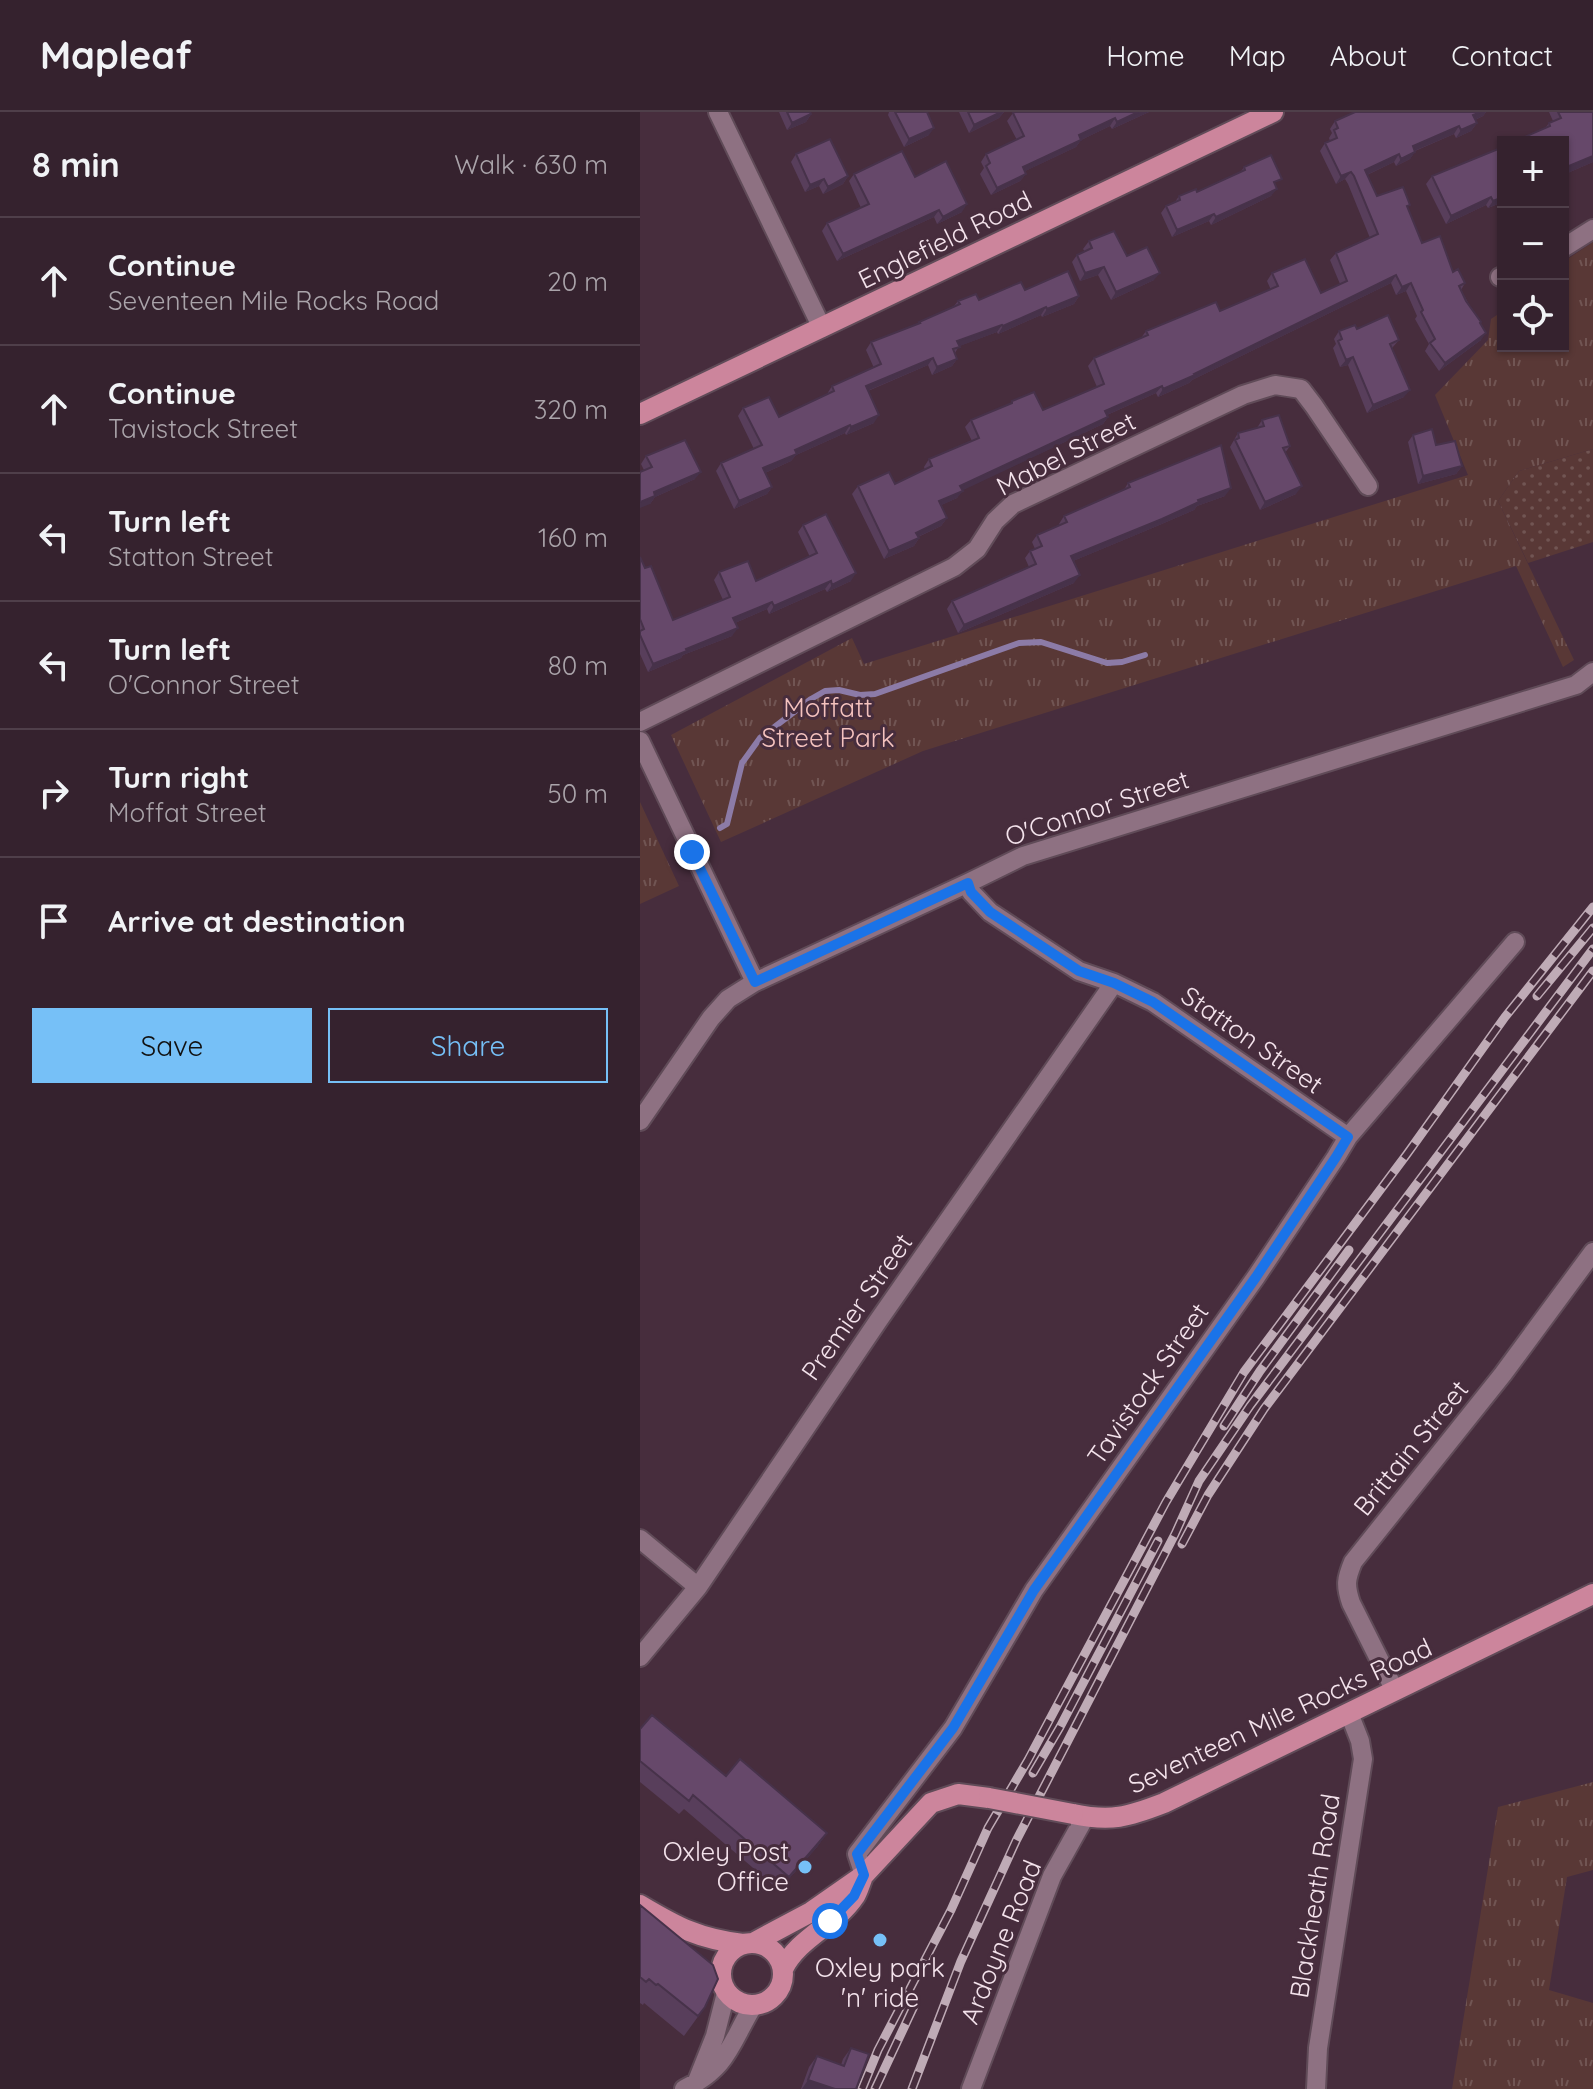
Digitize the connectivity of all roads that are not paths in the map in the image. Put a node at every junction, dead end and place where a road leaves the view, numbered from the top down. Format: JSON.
{"nodes":[{"id":1,"x":718,"y":112,"type":"edge"},
{"id":2,"x":1273,"y":112,"type":"edge"},
{"id":3,"x":1593,"y":229,"type":"edge"},
{"id":4,"x":1569,"y":244,"type":"edge"},
{"id":5,"x":822,"y":328,"type":"junction"},
{"id":6,"x":640,"y":414,"type":"edge"},
{"id":7,"x":1368,"y":486,"type":"dead end"},
{"id":8,"x":1593,"y":672,"type":"edge"},
{"id":9,"x":640,"y":722,"type":"edge"},
{"id":10,"x":640,"y":741,"type":"edge"},
{"id":11,"x":968,"y":883,"type":"junction"},
{"id":12,"x":1515,"y":942,"type":"dead end"},
{"id":13,"x":755,"y":982,"type":"junction"},
{"id":14,"x":1114,"y":983,"type":"junction"},
{"id":15,"x":640,"y":1121,"type":"edge"},
{"id":16,"x":1348,"y":1137,"type":"junction"},
{"id":17,"x":1593,"y":1252,"type":"edge"},
{"id":18,"x":640,"y":1539,"type":"edge"},
{"id":19,"x":698,"y":1587,"type":"junction"},
{"id":20,"x":1593,"y":1594,"type":"edge"},
{"id":21,"x":640,"y":1657,"type":"edge"},
{"id":22,"x":1395,"y":1691,"type":"junction"},
{"id":23,"x":1349,"y":1713,"type":"junction"},
{"id":24,"x":1079,"y":1816,"type":"junction"},
{"id":25,"x":864,"y":1875,"type":"junction"},
{"id":26,"x":640,"y":1907,"type":"edge"},
{"id":27,"x":748,"y":1943,"type":"junction"},
{"id":28,"x":783,"y":1969,"type":"junction"},
{"id":29,"x":724,"y":1989,"type":"junction"},
{"id":30,"x":753,"y":2006,"type":"junction"},
{"id":31,"x":696,"y":2087,"type":"edge"},
{"id":32,"x":971,"y":2089,"type":"edge"},
{"id":33,"x":1316,"y":2089,"type":"edge"}],
"edges":[{"from":1,"to":5,"type":"street"},
{"from":2,"to":5,"type":"main road","name":"Englefield Road"},
{"from":3,"to":4,"type":"street"},
{"from":5,"to":6,"type":"main road","name":"Englefield Road"},
{"from":7,"to":9,"type":"street","name":"Mabel Street"},
{"from":8,"to":11,"type":"street","name":"O'Connor Street"},
{"from":10,"to":13,"type":"street"},
{"from":11,"to":13,"type":"street","name":"O'Connor Street"},
{"from":11,"to":14,"type":"street","name":"Statton Street"},
{"from":12,"to":16,"type":"street","name":"Tavistock Street"},
{"from":13,"to":15,"type":"street","name":"O'Connor Street"},
{"from":14,"to":16,"type":"street","name":"Statton Street"},
{"from":14,"to":19,"type":"street","name":"Premier Street"},
{"from":16,"to":25,"type":"street","name":"Tavistock Street"},
{"from":17,"to":22,"type":"street","name":"Brittain Street"},
{"from":18,"to":19,"type":"street"},
{"from":19,"to":21,"type":"street","name":"Premier Street"},
{"from":20,"to":22,"type":"main road","name":"Seventeen Mile Rocks Road"},
{"from":22,"to":23,"type":"main road","name":"Seventeen Mile Rocks Road"},
{"from":23,"to":24,"type":"main road","name":"Seventeen Mile Rocks Road"},
{"from":23,"to":33,"type":"street","name":"Blackheath Road"},
{"from":24,"to":25,"type":"main road","name":"Seventeen Mile Rocks Road","bridge":true},
{"from":24,"to":32,"type":"street","name":"Ardoyne Road"},
{"from":25,"to":27,"type":"main road","name":"Seventeen Mile Rocks Road"},
{"from":25,"to":28,"type":"main road","name":"Seventeen Mile Rocks Road"},
{"from":26,"to":27,"type":"main road"},
{"from":26,"to":29,"type":"main road"},
{"from":27,"to":28,"type":"main road"},
{"from":27,"to":29,"type":"main road"},
{"from":28,"to":30,"type":"main road"},
{"from":29,"to":30,"type":"main road"},
{"from":29,"to":31,"type":"street"},
{"from":30,"to":31,"type":"street"}]}
